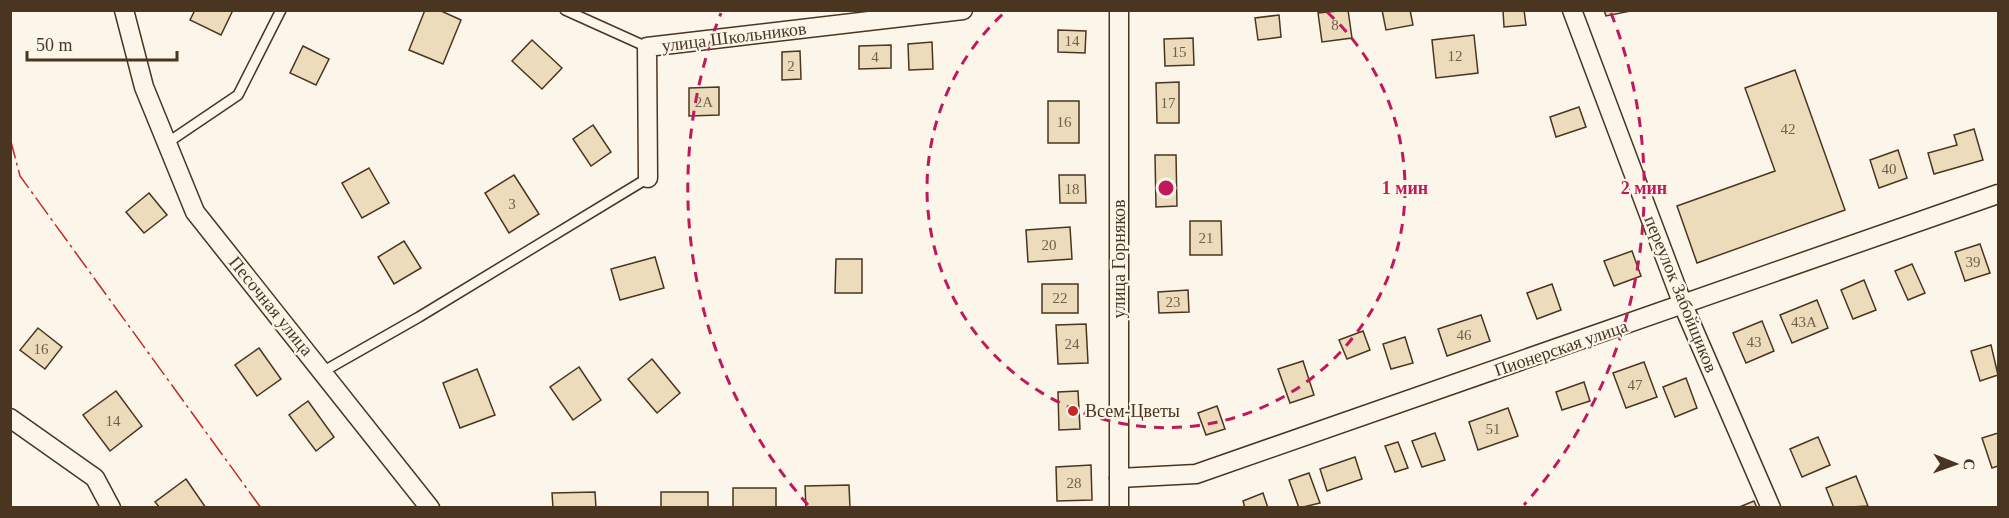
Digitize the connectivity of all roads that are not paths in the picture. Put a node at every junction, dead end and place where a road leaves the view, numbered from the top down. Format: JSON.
{"nodes":[{"id":1,"x":124,"y":10,"type":"edge"},
{"id":2,"x":281,"y":10,"type":"edge"},
{"id":3,"x":566,"y":10,"type":"edge"},
{"id":4,"x":963,"y":10,"type":"edge"},
{"id":5,"x":1119,"y":10,"type":"edge"},
{"id":6,"x":1572,"y":10,"type":"edge"},
{"id":7,"x":648,"y":46,"type":"junction"},
{"id":8,"x":167,"y":144,"type":"junction"},
{"id":9,"x":648,"y":178,"type":"joint"},
{"id":10,"x":1998,"y":194,"type":"edge"},
{"id":11,"x":1683,"y":305,"type":"junction"},
{"id":12,"x":324,"y":371,"type":"junction"},
{"id":13,"x":10,"y":418,"type":"edge"},
{"id":14,"x":1119,"y":478,"type":"junction"},
{"id":15,"x":111,"y":507,"type":"edge"},
{"id":16,"x":430,"y":507,"type":"edge"},
{"id":17,"x":1119,"y":507,"type":"edge"},
{"id":18,"x":1772,"y":507,"type":"edge"}],
"edges":[{"from":1,"to":8,"type":"street","name":"Песочная улица"},
{"from":2,"to":8,"type":"lane"},
{"from":3,"to":7,"type":"lane"},
{"from":4,"to":7,"type":"street","name":"улица Школьников"},
{"from":5,"to":14,"type":"street","name":"улица Горняков"},
{"from":6,"to":11,"type":"street","name":"переулок Забойщиков"},
{"from":7,"to":9,"type":"street"},
{"from":8,"to":12,"type":"street","name":"Песочная улица"},
{"from":9,"to":12,"type":"lane"},
{"from":10,"to":11,"type":"street","name":"Пионерская улица"},
{"from":11,"to":14,"type":"street","name":"Пионерская улица"},
{"from":11,"to":18,"type":"street","name":"переулок Забойщиков"},
{"from":12,"to":16,"type":"street","name":"Песочная улица"},
{"from":13,"to":15,"type":"street"},
{"from":14,"to":17,"type":"street","name":"улица Горняков"}]}
